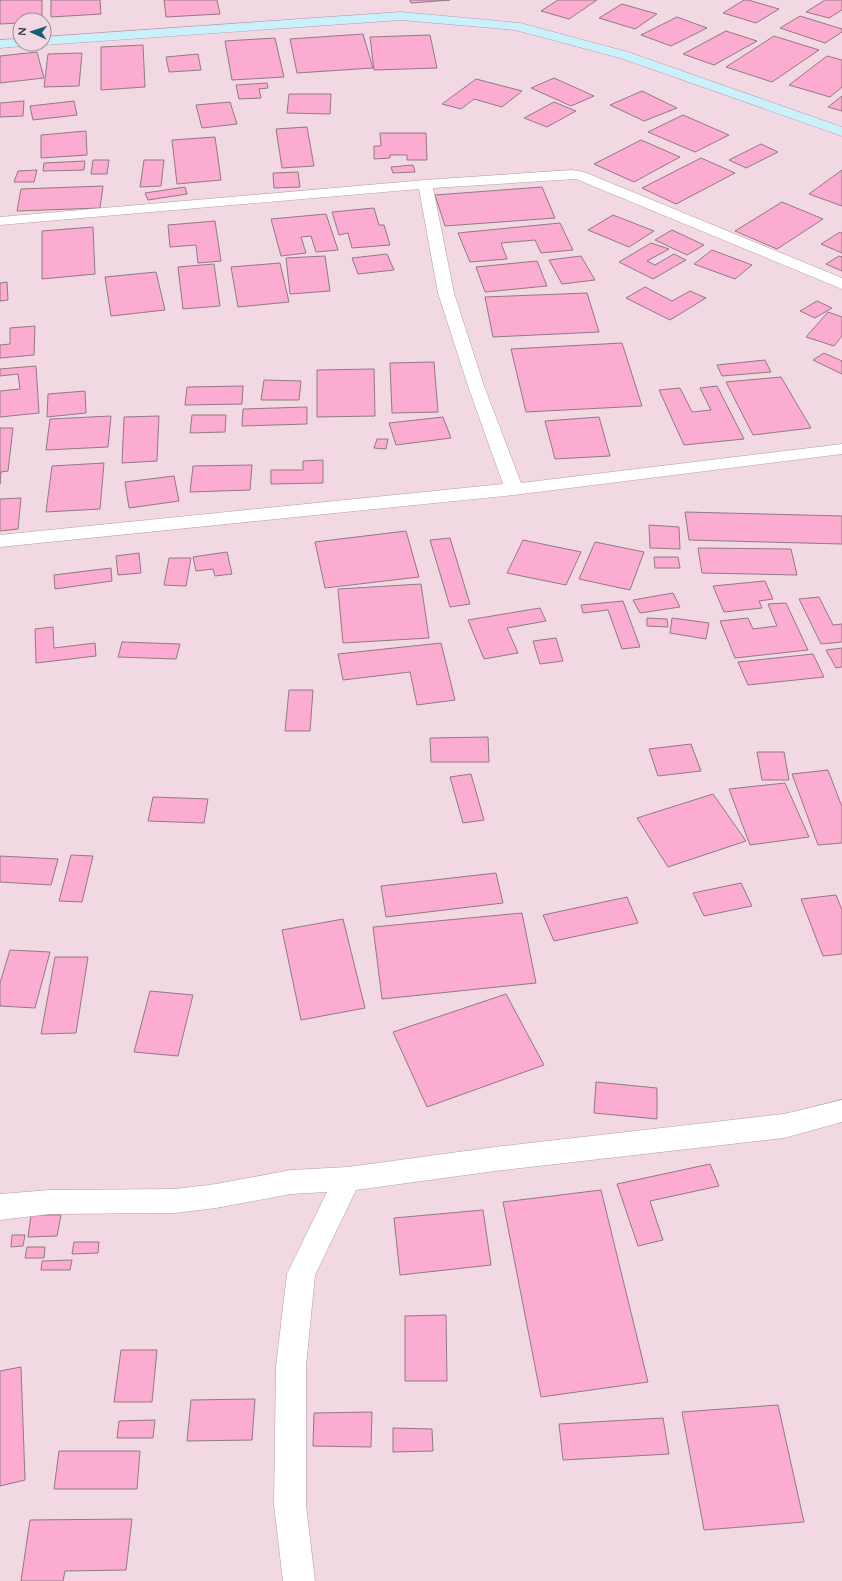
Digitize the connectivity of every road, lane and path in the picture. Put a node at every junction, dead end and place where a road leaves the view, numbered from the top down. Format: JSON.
{"nodes":[{"id":1,"x":52,"y":40,"type":"edge"},
{"id":2,"x":12,"y":43,"type":"edge"},
{"id":3,"x":0,"y":44,"type":"edge"},
{"id":4,"x":842,"y":132,"type":"edge"},
{"id":5,"x":425,"y":184,"type":"junction"},
{"id":6,"x":0,"y":221,"type":"edge"},
{"id":7,"x":842,"y":284,"type":"edge"},
{"id":8,"x":842,"y":449,"type":"edge"},
{"id":9,"x":514,"y":489,"type":"junction"},
{"id":10,"x":0,"y":540,"type":"edge"},
{"id":11,"x":842,"y":1111,"type":"edge"},
{"id":12,"x":348,"y":1179,"type":"junction"},
{"id":13,"x":0,"y":1207,"type":"edge"},
{"id":14,"x":299,"y":1581,"type":"edge"}],
"edges":[{"from":1,"to":4,"type":"main road"},
{"from":2,"to":3,"type":"main road"},
{"from":5,"to":6,"type":"street"},
{"from":5,"to":7,"type":"street"},
{"from":5,"to":9,"type":"street"},
{"from":8,"to":9,"type":"street"},
{"from":9,"to":10,"type":"street"},
{"from":11,"to":12,"type":"street"},
{"from":12,"to":13,"type":"street"},
{"from":12,"to":14,"type":"street"}]}
